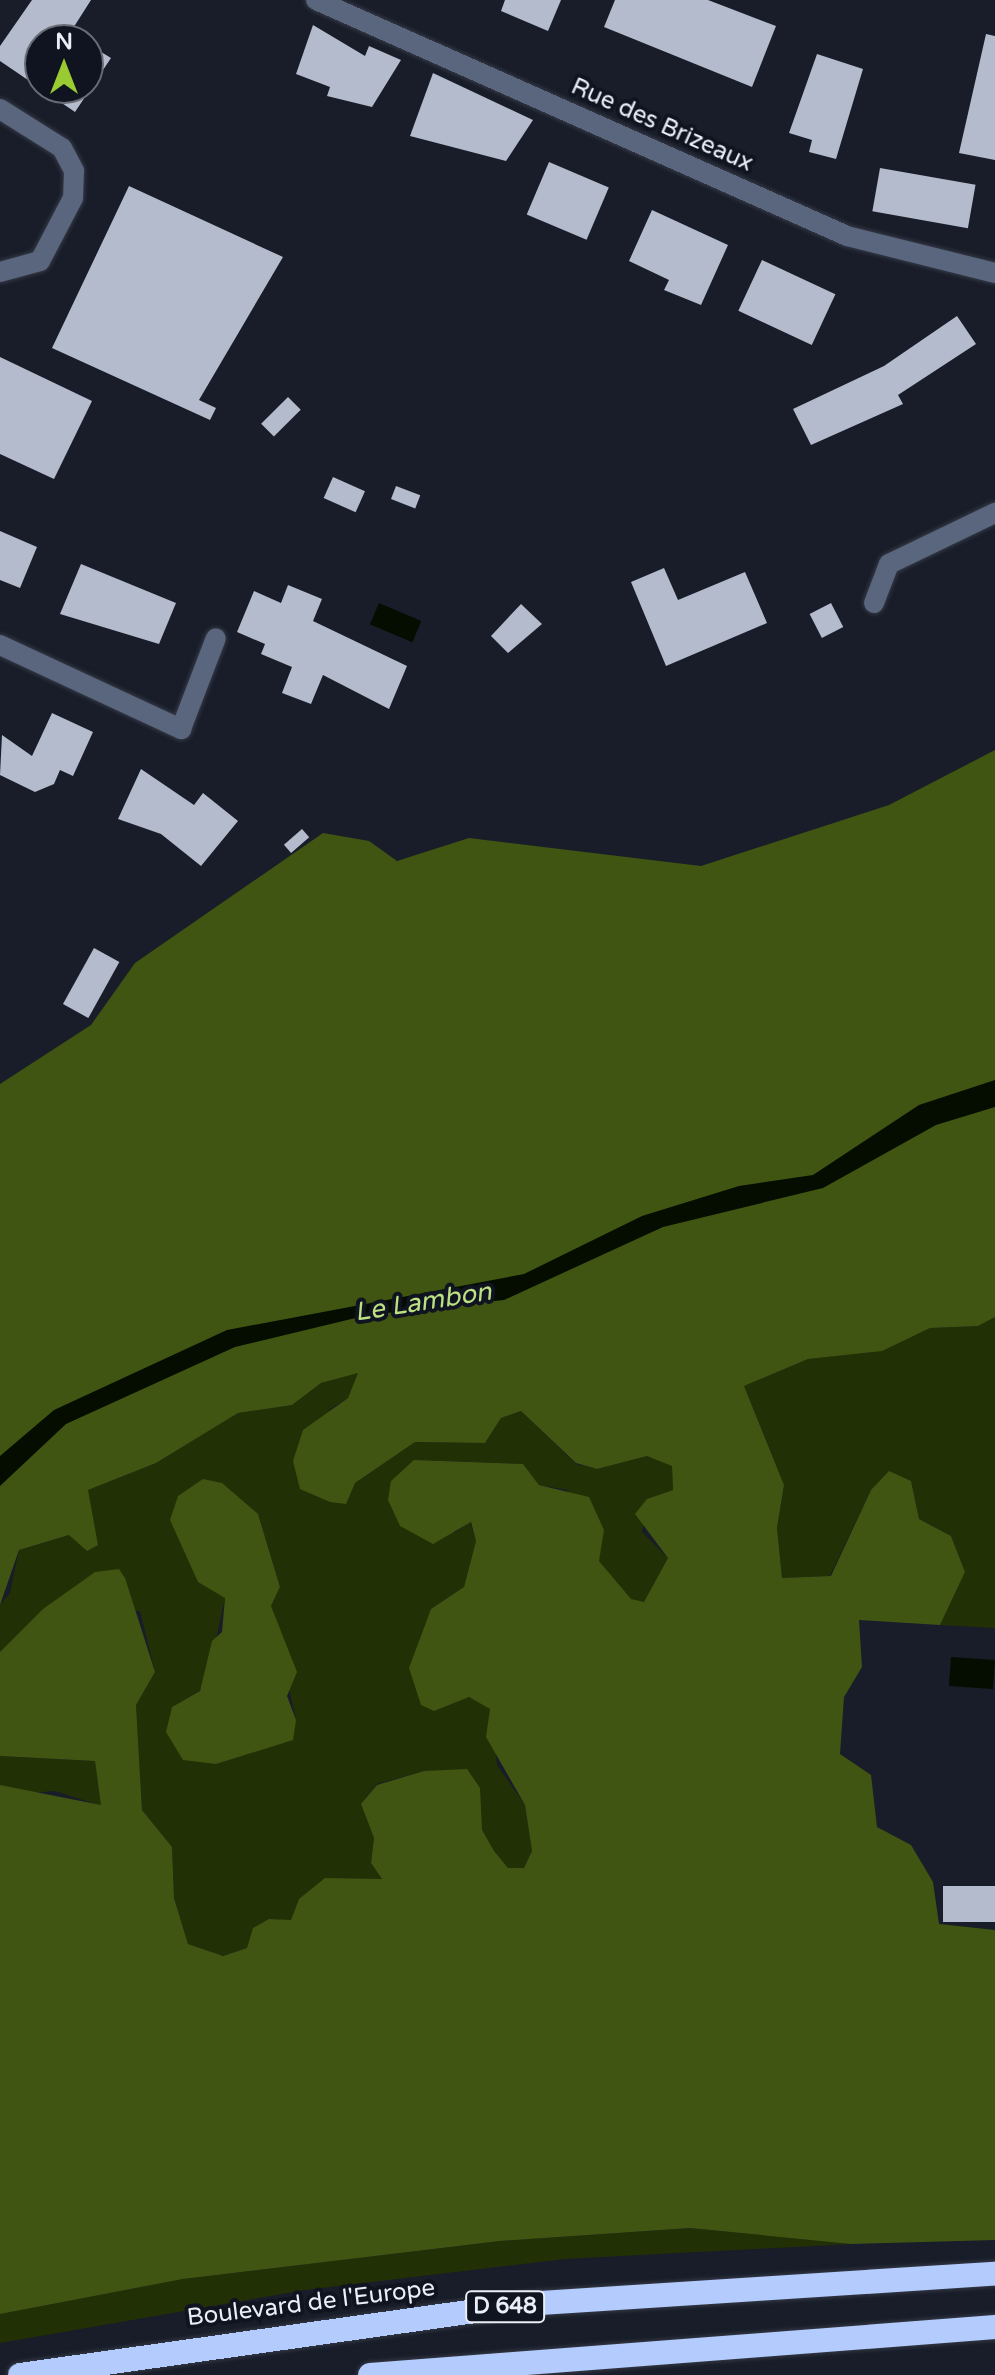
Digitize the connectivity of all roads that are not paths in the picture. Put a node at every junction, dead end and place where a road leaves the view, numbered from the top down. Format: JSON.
{"nodes":[{"id":1,"x":316,"y":0,"type":"edge"},
{"id":2,"x":0,"y":109,"type":"edge"},
{"id":3,"x":0,"y":272,"type":"edge"},
{"id":4,"x":995,"y":273,"type":"edge"},
{"id":5,"x":995,"y":513,"type":"edge"},
{"id":6,"x":874,"y":603,"type":"dead end"},
{"id":7,"x":216,"y":638,"type":"dead end"},
{"id":8,"x":0,"y":645,"type":"edge"},
{"id":9,"x":995,"y":2274,"type":"edge"},
{"id":10,"x":995,"y":2327,"type":"edge"},
{"id":11,"x":20,"y":2375,"type":"edge"},
{"id":12,"x":370,"y":2375,"type":"edge"}],
"edges":[{"from":1,"to":4,"type":"street","name":"Rue des Brizeaux"},
{"from":2,"to":3,"type":"street"},
{"from":5,"to":6,"type":"street"},
{"from":7,"to":8,"type":"street"},
{"from":9,"to":11,"type":"highway","name":"Boulevard de l'Europe","number":"D 648"},
{"from":10,"to":12,"type":"highway","number":"D 648"}]}
